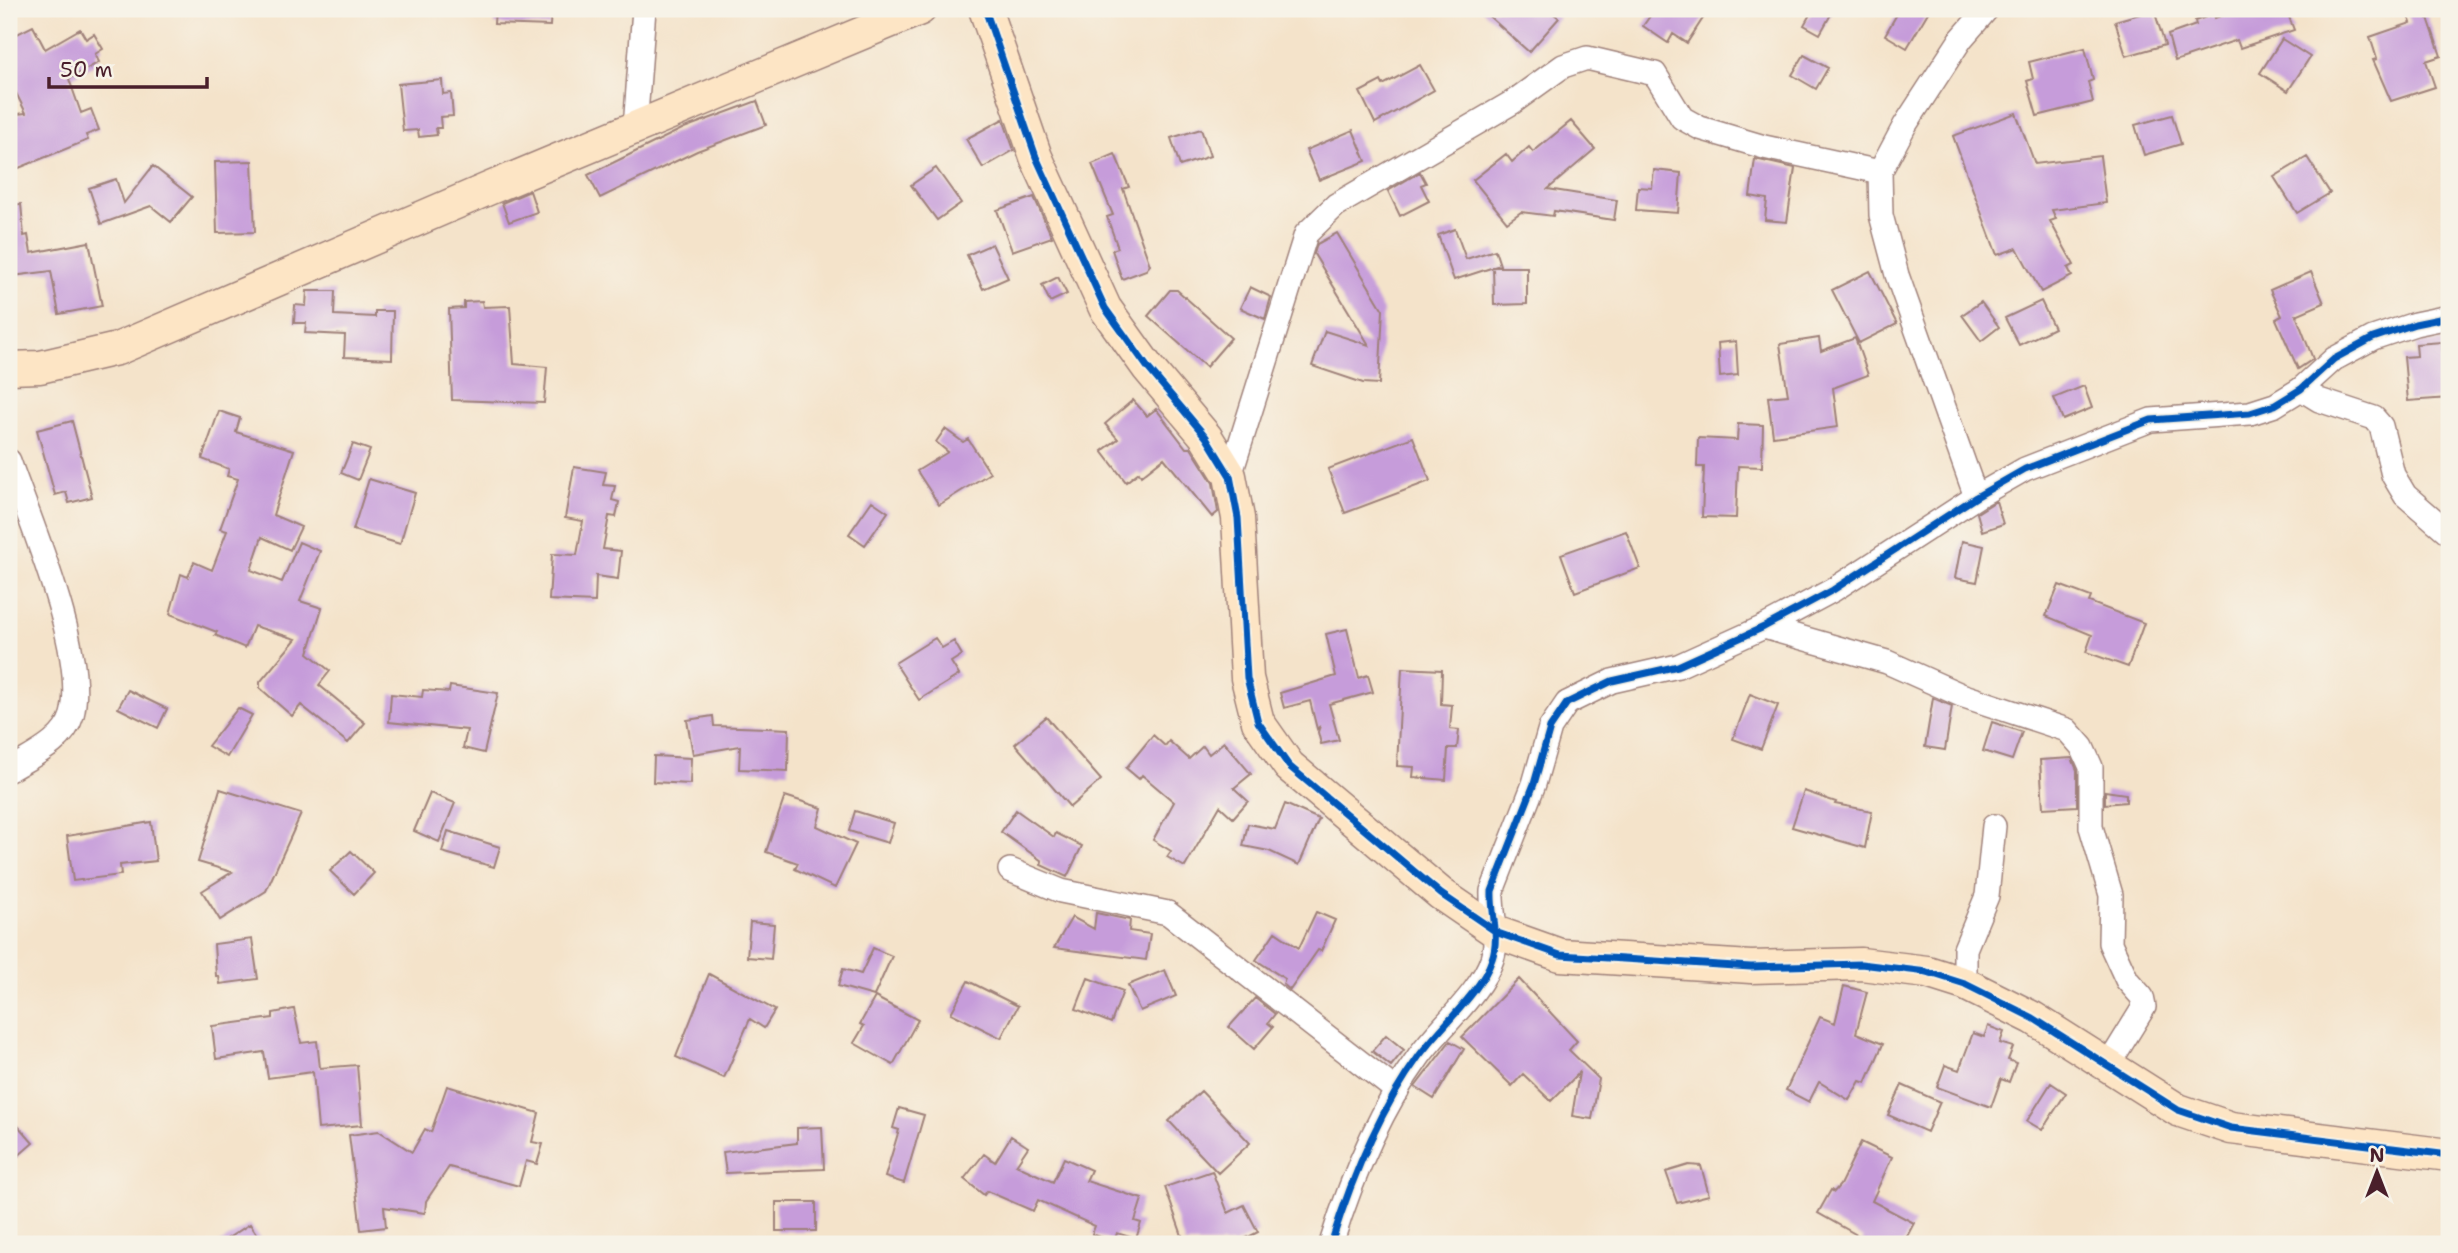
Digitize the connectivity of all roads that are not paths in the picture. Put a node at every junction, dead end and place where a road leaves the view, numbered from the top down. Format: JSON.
{"nodes":[{"id":1,"x":644,"y":9,"type":"edge"},
{"id":2,"x":920,"y":9,"type":"edge"},
{"id":3,"x":985,"y":9,"type":"edge"},
{"id":4,"x":1987,"y":9,"type":"edge"},
{"id":5,"x":635,"y":128,"type":"junction"},
{"id":6,"x":1880,"y":172,"type":"junction"},
{"id":7,"x":2449,"y":317,"type":"edge"},
{"id":8,"x":9,"y":369,"type":"edge"},
{"id":9,"x":2301,"y":389,"type":"junction"},
{"id":10,"x":9,"y":461,"type":"edge"},
{"id":11,"x":1230,"y":476,"type":"junction"},
{"id":12,"x":1976,"y":497,"type":"junction"},
{"id":13,"x":2449,"y":533,"type":"edge"},
{"id":14,"x":1764,"y":627,"type":"junction"},
{"id":15,"x":9,"y":770,"type":"edge"},
{"id":16,"x":1994,"y":827,"type":"dead end"},
{"id":17,"x":1010,"y":870,"type":"dead end"},
{"id":18,"x":1497,"y":933,"type":"junction"},
{"id":19,"x":1965,"y":984,"type":"junction"},
{"id":20,"x":2107,"y":1067,"type":"junction"},
{"id":21,"x":1397,"y":1091,"type":"junction"},
{"id":22,"x":2449,"y":1155,"type":"edge"},
{"id":23,"x":1331,"y":1244,"type":"edge"}],
"edges":[{"from":1,"to":5,"type":"street"},
{"from":2,"to":5,"type":"street"},
{"from":3,"to":11,"type":"street"},
{"from":4,"to":6,"type":"street"},
{"from":5,"to":8,"type":"street"},
{"from":6,"to":11,"type":"street"},
{"from":6,"to":12,"type":"street"},
{"from":7,"to":9,"type":"street"},
{"from":9,"to":12,"type":"street"},
{"from":9,"to":13,"type":"street"},
{"from":10,"to":15,"type":"street"},
{"from":11,"to":18,"type":"street"},
{"from":12,"to":14,"type":"street"},
{"from":14,"to":18,"type":"street"},
{"from":14,"to":20,"type":"street"},
{"from":16,"to":19,"type":"street"},
{"from":17,"to":21,"type":"street"},
{"from":18,"to":19,"type":"street"},
{"from":18,"to":21,"type":"street"},
{"from":19,"to":20,"type":"street"},
{"from":20,"to":22,"type":"street"},
{"from":21,"to":23,"type":"street"}]}
